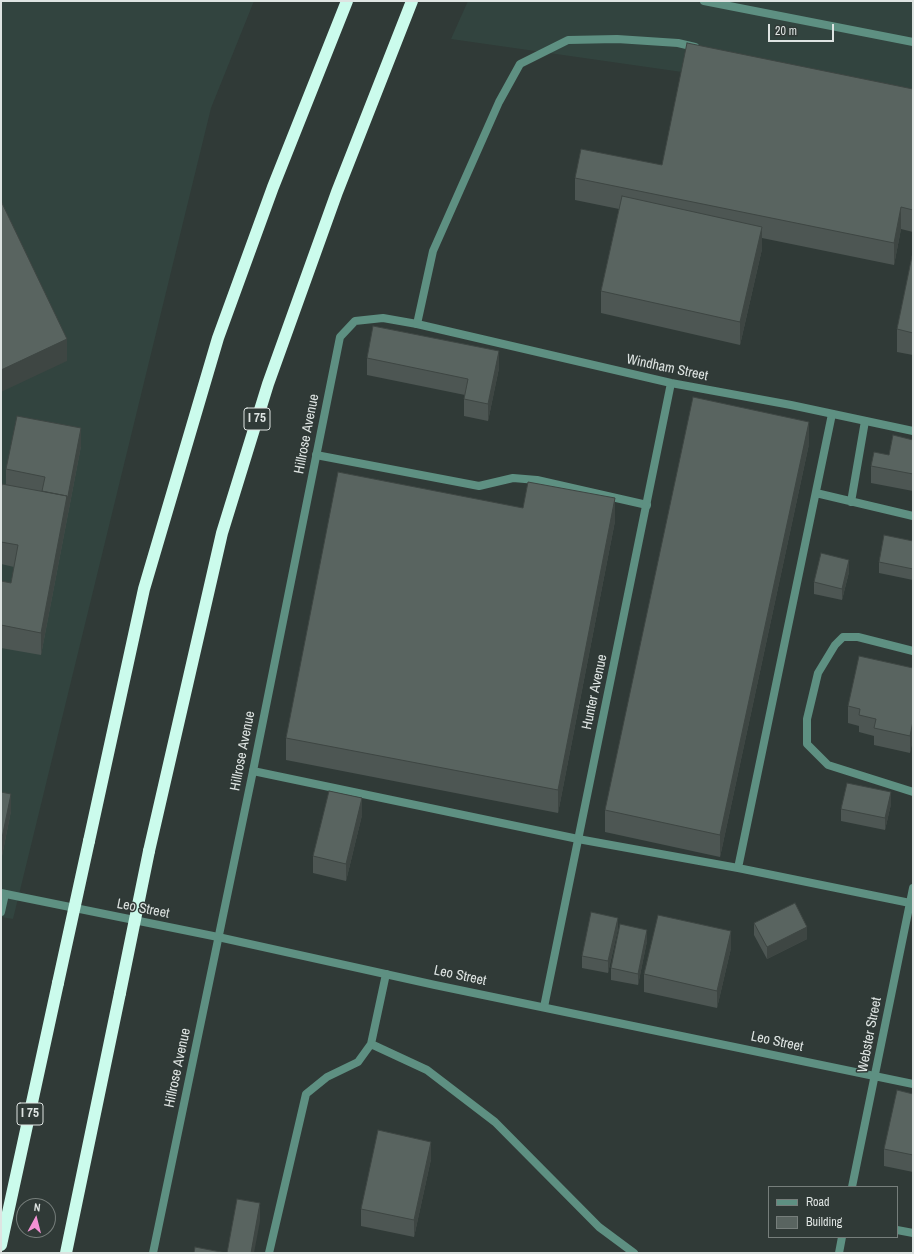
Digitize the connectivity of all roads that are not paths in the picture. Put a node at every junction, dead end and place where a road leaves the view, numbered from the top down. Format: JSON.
{"nodes":[{"id":1,"x":346,"y":1,"type":"edge"},
{"id":2,"x":412,"y":1,"type":"edge"},
{"id":3,"x":704,"y":1,"type":"edge"},
{"id":4,"x":913,"y":42,"type":"edge"},
{"id":5,"x":701,"y":48,"type":"edge"},
{"id":6,"x":417,"y":324,"type":"junction"},
{"id":7,"x":671,"y":383,"type":"junction"},
{"id":8,"x":832,"y":414,"type":"junction"},
{"id":9,"x":865,"y":421,"type":"junction"},
{"id":10,"x":913,"y":431,"type":"edge"},
{"id":11,"x":316,"y":455,"type":"junction"},
{"id":12,"x":816,"y":493,"type":"junction"},
{"id":13,"x":851,"y":502,"type":"junction"},
{"id":14,"x":647,"y":505,"type":"junction"},
{"id":15,"x":913,"y":516,"type":"edge"},
{"id":16,"x":913,"y":651,"type":"edge"},
{"id":17,"x":253,"y":770,"type":"junction"},
{"id":18,"x":913,"y":792,"type":"edge"},
{"id":19,"x":578,"y":839,"type":"junction"},
{"id":20,"x":738,"y":868,"type":"junction"},
{"id":21,"x":913,"y":888,"type":"edge"},
{"id":22,"x":3,"y":894,"type":"edge"},
{"id":23,"x":910,"y":902,"type":"junction"},
{"id":24,"x":1,"y":912,"type":"edge"},
{"id":25,"x":218,"y":937,"type":"junction"},
{"id":26,"x":386,"y":974,"type":"junction"},
{"id":27,"x":544,"y":1007,"type":"junction"},
{"id":28,"x":370,"y":1044,"type":"junction"},
{"id":29,"x":875,"y":1076,"type":"junction"},
{"id":30,"x":913,"y":1084,"type":"edge"},
{"id":31,"x":852,"y":1186,"type":"edge"},
{"id":32,"x":898,"y":1230,"type":"edge"},
{"id":33,"x":913,"y":1233,"type":"edge"},
{"id":34,"x":842,"y":1238,"type":"edge"},
{"id":35,"x":1,"y":1245,"type":"edge"},
{"id":36,"x":66,"y":1253,"type":"edge"},
{"id":37,"x":153,"y":1253,"type":"edge"},
{"id":38,"x":269,"y":1253,"type":"edge"},
{"id":39,"x":634,"y":1253,"type":"edge"},
{"id":40,"x":839,"y":1253,"type":"edge"}],
"edges":[{"from":1,"to":35,"type":"highway","number":"I 75","bridge":true},
{"from":2,"to":36,"type":"highway","number":"I 75","bridge":true},
{"from":3,"to":4,"type":"street"},
{"from":5,"to":6,"type":"street"},
{"from":6,"to":7,"type":"street","name":"Windham Street"},
{"from":6,"to":11,"type":"street","name":"Hillrose Avenue"},
{"from":7,"to":8,"type":"street","name":"Windham Street"},
{"from":7,"to":14,"type":"street","name":"Hunter Avenue"},
{"from":8,"to":9,"type":"street","name":"Windham Street"},
{"from":8,"to":12,"type":"street"},
{"from":9,"to":10,"type":"street","name":"Windham Street"},
{"from":9,"to":13,"type":"street"},
{"from":11,"to":14,"type":"street"},
{"from":11,"to":17,"type":"street","name":"Hillrose Avenue"},
{"from":12,"to":13,"type":"street"},
{"from":12,"to":20,"type":"street"},
{"from":13,"to":15,"type":"street"},
{"from":14,"to":19,"type":"street","name":"Hunter Avenue"},
{"from":16,"to":18,"type":"street"},
{"from":17,"to":19,"type":"street"},
{"from":17,"to":25,"type":"street","name":"Hillrose Avenue"},
{"from":19,"to":20,"type":"street"},
{"from":19,"to":27,"type":"street","name":"Hunter Avenue"},
{"from":20,"to":23,"type":"street"},
{"from":21,"to":23,"type":"street","name":"Webster Street"},
{"from":22,"to":24,"type":"street"},
{"from":22,"to":25,"type":"street","name":"Leo Street"},
{"from":23,"to":29,"type":"street","name":"Webster Street"},
{"from":25,"to":26,"type":"street","name":"Leo Street"},
{"from":25,"to":37,"type":"street","name":"Hillrose Avenue"},
{"from":26,"to":27,"type":"street","name":"Leo Street"},
{"from":26,"to":28,"type":"street"},
{"from":27,"to":29,"type":"street","name":"Leo Street"},
{"from":28,"to":38,"type":"street"},
{"from":28,"to":39,"type":"street"},
{"from":29,"to":30,"type":"street","name":"Leo Street"},
{"from":29,"to":31,"type":"street","name":"Webster Street"},
{"from":32,"to":33,"type":"street"},
{"from":34,"to":40,"type":"street"}]}
